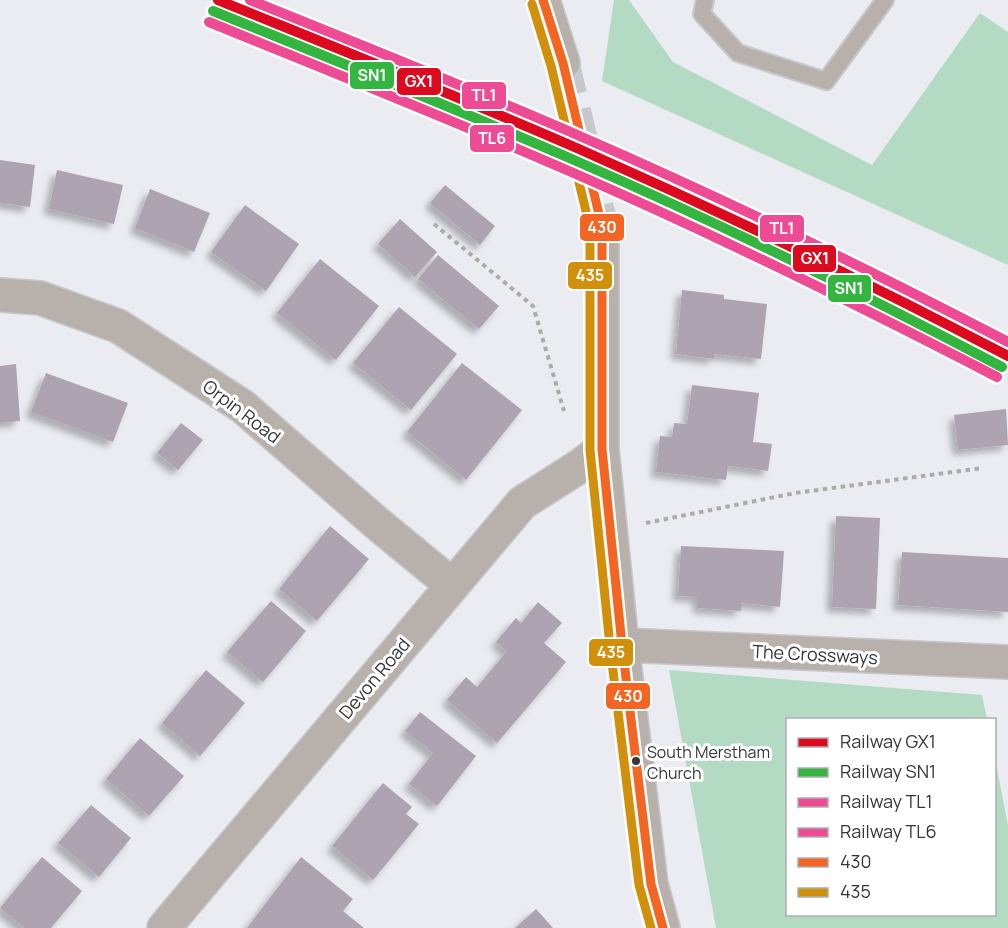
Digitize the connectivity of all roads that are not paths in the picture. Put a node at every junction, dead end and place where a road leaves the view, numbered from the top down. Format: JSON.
{"nodes":[{"id":1,"x":543,"y":0,"type":"edge"},
{"id":2,"x":705,"y":0,"type":"edge"},
{"id":3,"x":885,"y":0,"type":"edge"},
{"id":4,"x":563,"y":63,"type":"tunnel mouth"},
{"id":5,"x":602,"y":227,"type":"tunnel mouth"},
{"id":6,"x":0,"y":295,"type":"edge"},
{"id":7,"x":591,"y":458,"type":"junction"},
{"id":8,"x":452,"y":585,"type":"junction"},
{"id":9,"x":622,"y":645,"type":"junction"},
{"id":10,"x":1008,"y":662,"type":"edge"},
{"id":11,"x":164,"y":928,"type":"edge"},
{"id":12,"x":663,"y":928,"type":"edge"}],
"edges":[{"from":1,"to":4,"type":"street"},
{"from":2,"to":3,"type":"lane"},
{"from":5,"to":7,"type":"street"},
{"from":6,"to":8,"type":"street","name":"Orpin Road"},
{"from":7,"to":8,"type":"street","name":"Devon Road"},
{"from":7,"to":9,"type":"street"},
{"from":8,"to":11,"type":"street","name":"Devon Road"},
{"from":9,"to":10,"type":"street","name":"The Crossways"},
{"from":9,"to":12,"type":"street"}]}
